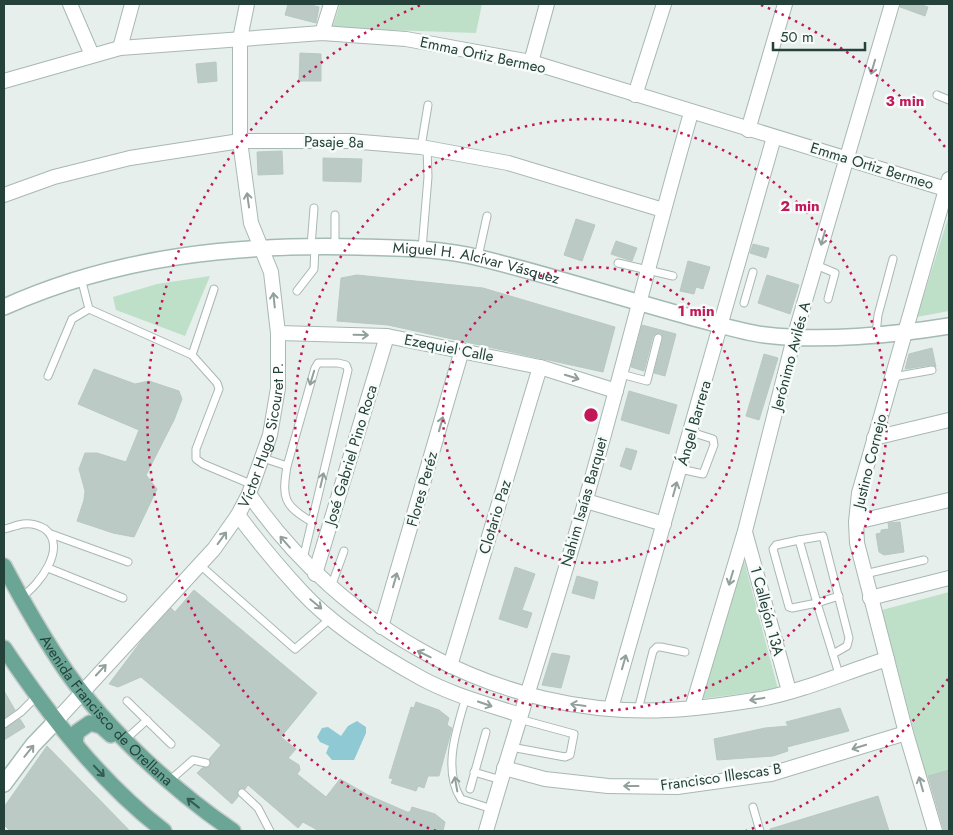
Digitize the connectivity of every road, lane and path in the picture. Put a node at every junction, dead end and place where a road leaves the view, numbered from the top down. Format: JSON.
{"nodes":[{"id":1,"x":70,"y":4,"type":"edge"},
{"id":2,"x":132,"y":4,"type":"edge"},
{"id":3,"x":246,"y":4,"type":"edge"},
{"id":4,"x":331,"y":4,"type":"edge"},
{"id":5,"x":547,"y":4,"type":"edge"},
{"id":6,"x":664,"y":4,"type":"edge"},
{"id":7,"x":786,"y":4,"type":"edge"},
{"id":8,"x":892,"y":4,"type":"edge"},
{"id":9,"x":322,"y":33,"type":"junction"},
{"id":10,"x":240,"y":39,"type":"junction"},
{"id":11,"x":120,"y":48,"type":"junction"},
{"id":12,"x":92,"y":55,"type":"junction"},
{"id":13,"x":531,"y":62,"type":"junction"},
{"id":14,"x":4,"y":81,"type":"edge"},
{"id":15,"x":635,"y":95,"type":"junction"},
{"id":16,"x":937,"y":95,"type":"dead end"},
{"id":17,"x":949,"y":100,"type":"edge"},
{"id":18,"x":428,"y":105,"type":"dead end"},
{"id":19,"x":691,"y":112,"type":"junction"},
{"id":20,"x":748,"y":130,"type":"junction"},
{"id":21,"x":774,"y":137,"type":"junction"},
{"id":22,"x":240,"y":141,"type":"junction"},
{"id":23,"x":424,"y":148,"type":"junction"},
{"id":24,"x":846,"y":158,"type":"junction"},
{"id":25,"x":948,"y":186,"type":"edge"},
{"id":26,"x":4,"y":195,"type":"edge"},
{"id":27,"x":314,"y":208,"type":"dead end"},
{"id":28,"x":663,"y":210,"type":"junction"},
{"id":29,"x":335,"y":215,"type":"dead end"},
{"id":30,"x":487,"y":216,"type":"dead end"},
{"id":31,"x":313,"y":246,"type":"junction"},
{"id":32,"x":335,"y":246,"type":"junction"},
{"id":33,"x":260,"y":247,"type":"junction"},
{"id":34,"x":422,"y":249,"type":"junction"},
{"id":35,"x":478,"y":257,"type":"junction"},
{"id":36,"x":893,"y":259,"type":"dead end"},
{"id":37,"x":618,"y":263,"type":"dead end"},
{"id":38,"x":816,"y":265,"type":"junction"},
{"id":39,"x":648,"y":271,"type":"junction"},
{"id":40,"x":753,"y":272,"type":"dead end"},
{"id":41,"x":673,"y":276,"type":"dead end"},
{"id":42,"x":81,"y":278,"type":"junction"},
{"id":43,"x":214,"y":289,"type":"dead end"},
{"id":44,"x":731,"y":291,"type":"junction"},
{"id":45,"x":297,"y":292,"type":"dead end"},
{"id":46,"x":828,"y":299,"type":"dead end"},
{"id":47,"x":640,"y":304,"type":"junction"},
{"id":48,"x":4,"y":306,"type":"edge"},
{"id":49,"x":89,"y":309,"type":"junction"},
{"id":50,"x":722,"y":325,"type":"junction"},
{"id":51,"x":949,"y":326,"type":"edge"},
{"id":52,"x":906,"y":333,"type":"junction"},
{"id":53,"x":278,"y":334,"type":"junction"},
{"id":54,"x":876,"y":334,"type":"junction"},
{"id":55,"x":387,"y":336,"type":"junction"},
{"id":56,"x":658,"y":338,"type":"dead end"},
{"id":57,"x":794,"y":338,"type":"junction"},
{"id":58,"x":462,"y":350,"type":"junction"},
{"id":59,"x":192,"y":355,"type":"junction"},
{"id":60,"x":540,"y":367,"type":"junction"},
{"id":61,"x":932,"y":370,"type":"dead end"},
{"id":62,"x":621,"y":374,"type":"junction"},
{"id":63,"x":48,"y":376,"type":"dead end"},
{"id":64,"x":892,"y":377,"type":"junction"},
{"id":65,"x":616,"y":391,"type":"junction"},
{"id":66,"x":949,"y":420,"type":"edge"},
{"id":67,"x":691,"y":432,"type":"junction"},
{"id":68,"x":874,"y":438,"type":"junction"},
{"id":69,"x":263,"y":458,"type":"junction"},
{"id":70,"x":287,"y":466,"type":"junction"},
{"id":71,"x":680,"y":469,"type":"junction"},
{"id":72,"x":251,"y":490,"type":"junction"},
{"id":73,"x":949,"y":500,"type":"edge"},
{"id":74,"x":586,"y":501,"type":"junction"},
{"id":75,"x":238,"y":516,"type":"junction"},
{"id":76,"x":312,"y":522,"type":"junction"},
{"id":77,"x":856,"y":522,"type":"junction"},
{"id":78,"x":664,"y":524,"type":"junction"},
{"id":79,"x":4,"y":529,"type":"edge"},
{"id":80,"x":744,"y":531,"type":"junction"},
{"id":81,"x":51,"y":534,"type":"junction"},
{"id":82,"x":800,"y":540,"type":"junction"},
{"id":83,"x":344,"y":551,"type":"dead end"},
{"id":84,"x":924,"y":560,"type":"dead end"},
{"id":85,"x":302,"y":561,"type":"junction"},
{"id":86,"x":128,"y":562,"type":"dead end"},
{"id":87,"x":200,"y":564,"type":"junction"},
{"id":88,"x":4,"y":566,"type":"edge"},
{"id":89,"x":48,"y":568,"type":"junction"},
{"id":90,"x":315,"y":574,"type":"junction"},
{"id":91,"x":864,"y":574,"type":"junction"},
{"id":92,"x":949,"y":578,"type":"edge"},
{"id":93,"x":331,"y":588,"type":"junction"},
{"id":94,"x":839,"y":596,"type":"junction"},
{"id":95,"x":21,"y":597,"type":"junction"},
{"id":96,"x":123,"y":598,"type":"dead end"},
{"id":97,"x":870,"y":598,"type":"junction"},
{"id":98,"x":817,"y":603,"type":"junction"},
{"id":99,"x":332,"y":617,"type":"junction"},
{"id":100,"x":381,"y":627,"type":"junction"},
{"id":101,"x":4,"y":648,"type":"edge"},
{"id":102,"x":685,"y":652,"type":"dead end"},
{"id":103,"x":833,"y":654,"type":"junction"},
{"id":104,"x":887,"y":659,"type":"junction"},
{"id":105,"x":450,"y":666,"type":"junction"},
{"id":106,"x":839,"y":674,"type":"junction"},
{"id":107,"x":83,"y":690,"type":"junction"},
{"id":108,"x":789,"y":691,"type":"junction"},
{"id":109,"x":38,"y":695,"type":"junction"},
{"id":110,"x":526,"y":695,"type":"junction"},
{"id":111,"x":466,"y":697,"type":"junction"},
{"id":112,"x":127,"y":701,"type":"dead end"},
{"id":113,"x":611,"y":708,"type":"junction"},
{"id":114,"x":692,"y":708,"type":"junction"},
{"id":115,"x":638,"y":710,"type":"junction"},
{"id":116,"x":520,"y":717,"type":"junction"},
{"id":117,"x":57,"y":720,"type":"junction"},
{"id":118,"x":147,"y":720,"type":"junction"},
{"id":119,"x":4,"y":724,"type":"edge"},
{"id":120,"x":486,"y":732,"type":"dead end"},
{"id":121,"x":906,"y":733,"type":"junction"},
{"id":122,"x":126,"y":739,"type":"junction"},
{"id":123,"x":171,"y":744,"type":"dead end"},
{"id":124,"x":77,"y":746,"type":"junction"},
{"id":125,"x":511,"y":746,"type":"junction"},
{"id":126,"x":206,"y":763,"type":"dead end"},
{"id":127,"x":474,"y":772,"type":"junction"},
{"id":128,"x":502,"y":774,"type":"junction"},
{"id":129,"x":168,"y":782,"type":"junction"},
{"id":130,"x":4,"y":784,"type":"edge"},
{"id":131,"x":470,"y":789,"type":"dead end"},
{"id":132,"x":242,"y":793,"type":"dead end"},
{"id":133,"x":753,"y":807,"type":"dead end"},
{"id":134,"x":492,"y":809,"type":"junction"},
{"id":135,"x":164,"y":831,"type":"edge"},
{"id":136,"x":233,"y":831,"type":"edge"},
{"id":137,"x":270,"y":831,"type":"edge"},
{"id":138,"x":486,"y":831,"type":"edge"},
{"id":139,"x":760,"y":831,"type":"edge"},
{"id":140,"x":934,"y":831,"type":"edge"}],
"edges":[{"from":1,"to":12,"type":"street"},
{"from":2,"to":11,"type":"street"},
{"from":3,"to":10,"type":"street","name":"Víctor Hugo Sicouret P."},
{"from":4,"to":9,"type":"street"},
{"from":5,"to":13,"type":"street"},
{"from":6,"to":15,"type":"street"},
{"from":7,"to":20,"type":"street"},
{"from":8,"to":24,"type":"street","name":"Jerónimo Avilés A","one_way":true},
{"from":9,"to":10,"type":"street","name":"Emma Ortiz Bermeo"},
{"from":9,"to":13,"type":"street","name":"Emma Ortiz Bermeo"},
{"from":10,"to":11,"type":"street","name":"Emma Ortiz Bermeo"},
{"from":10,"to":22,"type":"street","name":"Víctor Hugo Sicouret P."},
{"from":11,"to":12,"type":"street","name":"Emma Ortiz Bermeo"},
{"from":12,"to":14,"type":"street","name":"Emma Ortiz Bermeo"},
{"from":13,"to":15,"type":"street","name":"Emma Ortiz Bermeo"},
{"from":15,"to":19,"type":"street","name":"Emma Ortiz Bermeo"},
{"from":16,"to":17,"type":"lane"},
{"from":18,"to":23,"type":"lane"},
{"from":19,"to":20,"type":"street","name":"Emma Ortiz Bermeo"},
{"from":19,"to":28,"type":"street","name":"Nahim Isaías Barquet"},
{"from":20,"to":21,"type":"street","name":"Emma Ortiz Bermeo"},
{"from":21,"to":24,"type":"street","name":"Emma Ortiz Bermeo"},
{"from":21,"to":44,"type":"street","name":"Ángel Barrera"},
{"from":22,"to":23,"type":"street","name":"Pasaje 8a"},
{"from":22,"to":26,"type":"street","name":"Pasaje 8a"},
{"from":33,"to":22,"type":"street","name":"Víctor Hugo Sicouret P.","one_way":true},
{"from":23,"to":28,"type":"street","name":"Pasaje 8a"},
{"from":23,"to":34,"type":"lane"},
{"from":24,"to":25,"type":"street","name":"Emma Ortiz Bermeo"},
{"from":24,"to":38,"type":"street","name":"Jerónimo Avilés A","one_way":true},
{"from":25,"to":52,"type":"street","name":"Justino Cornejo"},
{"from":27,"to":31,"type":"lane"},
{"from":28,"to":39,"type":"street","name":"Nahim Isaías Barquet"},
{"from":29,"to":32,"type":"lane"},
{"from":30,"to":35,"type":"lane"},
{"from":31,"to":32,"type":"street","name":"Miguel H. Alcívar Vásquez"},
{"from":31,"to":33,"type":"street","name":"Miguel H. Alcívar Vásquez"},
{"from":31,"to":45,"type":"lane"},
{"from":32,"to":34,"type":"street","name":"Miguel H. Alcívar Vásquez"},
{"from":33,"to":42,"type":"street","name":"Miguel H. Alcívar Vásquez"},
{"from":53,"to":33,"type":"street","name":"Víctor Hugo Sicouret P.","one_way":true},
{"from":34,"to":35,"type":"street","name":"Miguel H. Alcívar Vásquez"},
{"from":35,"to":47,"type":"street","name":"Miguel H. Alcívar Vásquez"},
{"from":36,"to":54,"type":"lane"},
{"from":37,"to":39,"type":"lane"},
{"from":38,"to":46,"type":"lane"},
{"from":38,"to":57,"type":"street","name":"Jerónimo Avilés A"},
{"from":39,"to":41,"type":"lane"},
{"from":39,"to":47,"type":"street","name":"Nahim Isaías Barquet"},
{"from":40,"to":44,"type":"lane"},
{"from":42,"to":48,"type":"street","name":"Miguel H. Alcívar Vásquez"},
{"from":42,"to":49,"type":"lane"},
{"from":43,"to":59,"type":"lane"},
{"from":44,"to":50,"type":"street","name":"Ángel Barrera"},
{"from":47,"to":50,"type":"street","name":"Miguel H. Alcívar Vásquez"},
{"from":47,"to":62,"type":"street","name":"Nahim Isaías Barquet"},
{"from":49,"to":59,"type":"lane"},
{"from":49,"to":63,"type":"lane"},
{"from":50,"to":57,"type":"street","name":"Miguel H. Alcívar Vásquez"},
{"from":50,"to":67,"type":"street","name":"Ángel Barrera"},
{"from":51,"to":52,"type":"street","name":"Miguel H. Alcívar Vásquez"},
{"from":52,"to":54,"type":"street","name":"Miguel H. Alcívar Vásquez"},
{"from":52,"to":64,"type":"street","name":"Justino Cornejo"},
{"from":53,"to":55,"type":"street","name":"Ezequiel Calle","one_way":true},
{"from":53,"to":69,"type":"street","name":"Víctor Hugo Sicouret P."},
{"from":54,"to":57,"type":"street","name":"Miguel H. Alcívar Vásquez"},
{"from":55,"to":58,"type":"street","name":"Ezequiel Calle"},
{"from":55,"to":90,"type":"street","name":"José Gabriel Pino Roca"},
{"from":56,"to":62,"type":"lane"},
{"from":57,"to":80,"type":"street","name":"Jerónimo Avilés A"},
{"from":58,"to":60,"type":"street","name":"Ezequiel Calle"},
{"from":100,"to":58,"type":"street","name":"Flores Peréz","one_way":true},
{"from":59,"to":72,"type":"lane"},
{"from":60,"to":65,"type":"street","name":"Ezequiel Calle","one_way":true},
{"from":60,"to":105,"type":"street","name":"Clotario Paz"},
{"from":61,"to":64,"type":"lane"},
{"from":62,"to":65,"type":"street","name":"Nahim Isaías Barquet"},
{"from":64,"to":68,"type":"street","name":"Justino Cornejo"},
{"from":65,"to":74,"type":"street","name":"Nahim Isaías Barquet"},
{"from":66,"to":68,"type":"street"},
{"from":67,"to":71,"type":"street","name":"Ángel Barrera"},
{"from":67,"to":71,"type":"lane"},
{"from":68,"to":77,"type":"street","name":"Justino Cornejo"},
{"from":69,"to":70,"type":"lane"},
{"from":69,"to":72,"type":"street","name":"Víctor Hugo Sicouret P."},
{"from":70,"to":76,"type":"lane"},
{"from":76,"to":70,"type":"lane","one_way":true},
{"from":78,"to":71,"type":"street","name":"Ángel Barrera","one_way":true},
{"from":72,"to":75,"type":"street","name":"Víctor Hugo Sicouret P."},
{"from":85,"to":72,"type":"street","one_way":true},
{"from":73,"to":77,"type":"street"},
{"from":74,"to":78,"type":"street"},
{"from":74,"to":110,"type":"street","name":"Nahim Isaías Barquet"},
{"from":87,"to":75,"type":"street","name":"Víctor Hugo Sicouret P.","one_way":true},
{"from":75,"to":99,"type":"street","one_way":true},
{"from":76,"to":85,"type":"lane"},
{"from":77,"to":91,"type":"street","name":"Justino Cornejo"},
{"from":113,"to":78,"type":"street","name":"Ángel Barrera","one_way":true},
{"from":79,"to":81,"type":"lane"},
{"from":80,"to":108,"type":"street","name":"1 Callejón 13A"},
{"from":80,"to":114,"type":"street","name":"Jerónimo Avilés A","one_way":true},
{"from":81,"to":86,"type":"lane"},
{"from":81,"to":89,"type":"lane"},
{"from":82,"to":94,"type":"lane"},
{"from":82,"to":98,"type":"lane"},
{"from":82,"to":98,"type":"lane"},
{"from":83,"to":93,"type":"lane"},
{"from":84,"to":91,"type":"lane"},
{"from":85,"to":90,"type":"street"},
{"from":87,"to":99,"type":"lane"},
{"from":107,"to":87,"type":"street","name":"Víctor Hugo Sicouret P.","one_way":true},
{"from":88,"to":95,"type":"main road","name":"Avenida Francisco de Orellana"},
{"from":89,"to":95,"type":"lane"},
{"from":89,"to":96,"type":"lane"},
{"from":90,"to":93,"type":"street"},
{"from":91,"to":97,"type":"street","name":"Justino Cornejo"},
{"from":92,"to":97,"type":"street"},
{"from":93,"to":100,"type":"street"},
{"from":94,"to":98,"type":"lane"},
{"from":94,"to":103,"type":"lane"},
{"from":95,"to":107,"type":"main road","name":"Avenida Francisco de Orellana"},
{"from":97,"to":104,"type":"street","name":"Justino Cornejo"},
{"from":98,"to":103,"type":"lane"},
{"from":99,"to":111,"type":"street"},
{"from":105,"to":100,"type":"street","one_way":true},
{"from":101,"to":109,"type":"main road"},
{"from":102,"to":115,"type":"lane"},
{"from":103,"to":106,"type":"lane"},
{"from":104,"to":106,"type":"street"},
{"from":104,"to":121,"type":"street","name":"Justino Cornejo"},
{"from":105,"to":110,"type":"street"},
{"from":106,"to":108,"type":"street"},
{"from":107,"to":117,"type":"street","name":"Víctor Hugo Sicouret P."},
{"from":107,"to":122,"type":"main road","name":"Avenida Francisco de Orellana"},
{"from":108,"to":114,"type":"street","one_way":true},
{"from":109,"to":117,"type":"main road"},
{"from":109,"to":119,"type":"lane"},
{"from":113,"to":110,"type":"street","one_way":true},
{"from":110,"to":116,"type":"street","name":"Nahim Isaías Barquet"},
{"from":111,"to":116,"type":"street","one_way":true},
{"from":134,"to":111,"type":"lane","one_way":true},
{"from":112,"to":118,"type":"lane"},
{"from":113,"to":115,"type":"street"},
{"from":114,"to":115,"type":"street"},
{"from":116,"to":125,"type":"street","name":"Nahim Isaías Barquet"},
{"from":116,"to":125,"type":"lane"},
{"from":117,"to":124,"type":"main road"},
{"from":130,"to":117,"type":"street","name":"Víctor Hugo Sicouret P.","one_way":true},
{"from":118,"to":122,"type":"lane"},
{"from":118,"to":123,"type":"lane"},
{"from":120,"to":127,"type":"lane"},
{"from":121,"to":128,"type":"street","name":"Francisco Illescas B","one_way":true},
{"from":140,"to":121,"type":"street","name":"Justino Cornejo","one_way":true},
{"from":122,"to":129,"type":"main road","name":"Avenida Francisco de Orellana"},
{"from":124,"to":129,"type":"main road"},
{"from":124,"to":135,"type":"main road","one_way":true},
{"from":125,"to":128,"type":"street","name":"Nahim Isaías Barquet"},
{"from":126,"to":129,"type":"lane"},
{"from":127,"to":128,"type":"lane"},
{"from":127,"to":131,"type":"lane"},
{"from":128,"to":134,"type":"street","name":"Nahim Isaías Barquet"},
{"from":136,"to":129,"type":"main road","name":"Avenida Francisco de Orellana","one_way":true},
{"from":132,"to":137,"type":"lane"},
{"from":133,"to":139,"type":"lane"},
{"from":134,"to":138,"type":"street","name":"Nahim Isaías Barquet"}]}
